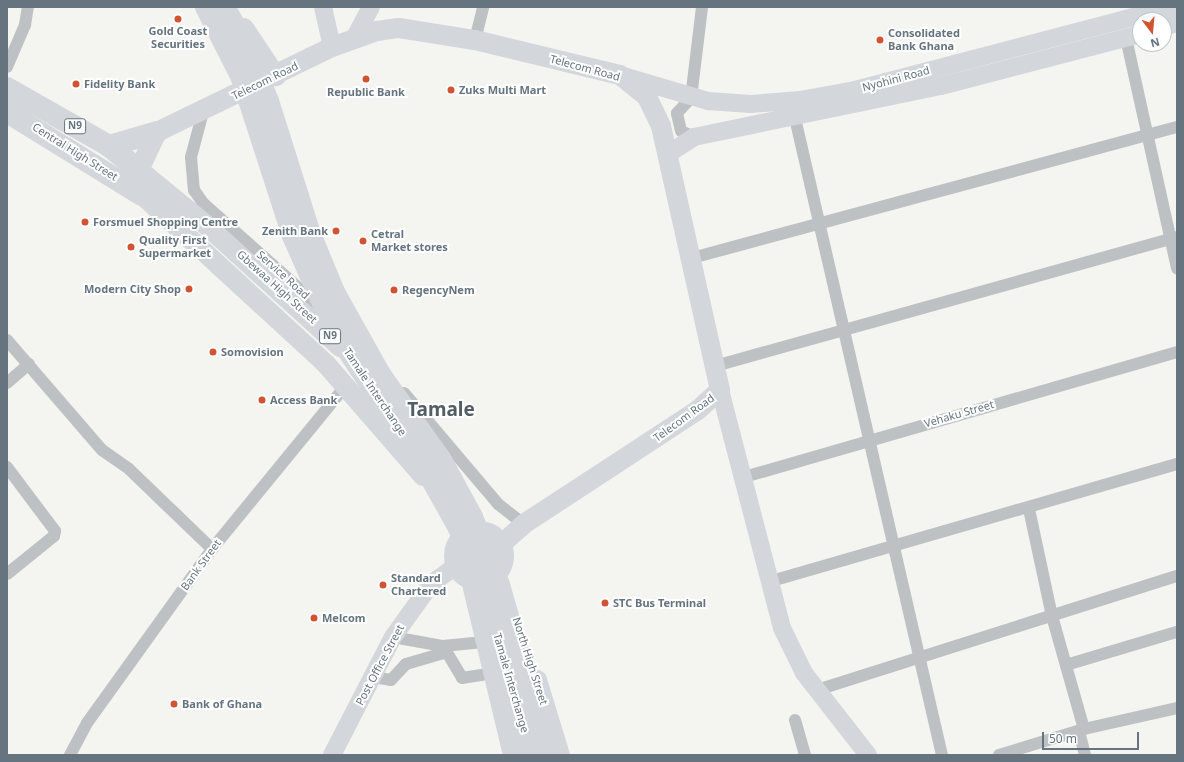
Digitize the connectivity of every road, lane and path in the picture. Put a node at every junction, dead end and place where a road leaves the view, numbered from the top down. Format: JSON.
{"nodes":[{"id":1,"x":28,"y":7,"type":"edge"},
{"id":2,"x":199,"y":7,"type":"edge"},
{"id":3,"x":206,"y":7,"type":"edge"},
{"id":4,"x":224,"y":7,"type":"edge"},
{"id":5,"x":230,"y":7,"type":"edge"},
{"id":6,"x":323,"y":7,"type":"edge"},
{"id":7,"x":371,"y":7,"type":"edge"},
{"id":8,"x":483,"y":7,"type":"edge"},
{"id":9,"x":702,"y":7,"type":"edge"},
{"id":10,"x":1171,"y":7,"type":"edge"},
{"id":11,"x":1132,"y":36,"type":"edge"},
{"id":12,"x":355,"y":37,"type":"junction"},
{"id":13,"x":475,"y":40,"type":"junction"},
{"id":14,"x":332,"y":47,"type":"junction"},
{"id":15,"x":1135,"y":52,"type":"edge"},
{"id":16,"x":7,"y":67,"type":"edge"},
{"id":17,"x":620,"y":75,"type":"junction"},
{"id":18,"x":276,"y":76,"type":"junction"},
{"id":19,"x":7,"y":88,"type":"edge"},
{"id":20,"x":242,"y":93,"type":"junction"},
{"id":21,"x":691,"y":98,"type":"junction"},
{"id":22,"x":7,"y":112,"type":"edge"},
{"id":23,"x":203,"y":112,"type":"junction"},
{"id":24,"x":795,"y":118,"type":"junction"},
{"id":25,"x":1177,"y":127,"type":"edge"},
{"id":26,"x":158,"y":132,"type":"junction"},
{"id":27,"x":1148,"y":135,"type":"junction"},
{"id":28,"x":694,"y":137,"type":"junction"},
{"id":29,"x":109,"y":146,"type":"junction"},
{"id":30,"x":668,"y":154,"type":"junction"},
{"id":31,"x":139,"y":170,"type":"junction"},
{"id":32,"x":142,"y":195,"type":"junction"},
{"id":33,"x":821,"y":223,"type":"junction"},
{"id":34,"x":1174,"y":238,"type":"edge"},
{"id":35,"x":692,"y":258,"type":"junction"},
{"id":36,"x":1177,"y":268,"type":"edge"},
{"id":37,"x":847,"y":331,"type":"junction"},
{"id":38,"x":7,"y":340,"type":"edge"},
{"id":39,"x":1177,"y":352,"type":"edge"},
{"id":40,"x":29,"y":364,"type":"junction"},
{"id":41,"x":715,"y":366,"type":"junction"},
{"id":42,"x":7,"y":383,"type":"edge"},
{"id":43,"x":346,"y":385,"type":"junction"},
{"id":44,"x":720,"y":390,"type":"junction"},
{"id":45,"x":871,"y":439,"type":"junction"},
{"id":46,"x":1177,"y":464,"type":"edge"},
{"id":47,"x":8,"y":472,"type":"edge"},
{"id":48,"x":741,"y":478,"type":"junction"},
{"id":49,"x":1030,"y":509,"type":"junction"},
{"id":50,"x":524,"y":524,"type":"junction"},
{"id":51,"x":494,"y":539,"type":"junction"},
{"id":52,"x":458,"y":542,"type":"junction"},
{"id":53,"x":893,"y":548,"type":"junction"},
{"id":54,"x":212,"y":549,"type":"junction"},
{"id":55,"x":456,"y":566,"type":"junction"},
{"id":56,"x":502,"y":566,"type":"junction"},
{"id":57,"x":7,"y":574,"type":"edge"},
{"id":58,"x":1177,"y":576,"type":"edge"},
{"id":59,"x":471,"y":580,"type":"junction"},
{"id":60,"x":768,"y":582,"type":"junction"},
{"id":61,"x":1052,"y":616,"type":"junction"},
{"id":62,"x":1177,"y":632,"type":"edge"},
{"id":63,"x":392,"y":637,"type":"junction"},
{"id":64,"x":484,"y":642,"type":"junction"},
{"id":65,"x":445,"y":649,"type":"junction"},
{"id":66,"x":917,"y":658,"type":"junction"},
{"id":67,"x":1066,"y":665,"type":"junction"},
{"id":68,"x":492,"y":673,"type":"junction"},
{"id":69,"x":373,"y":677,"type":"junction"},
{"id":70,"x":817,"y":690,"type":"junction"},
{"id":71,"x":1177,"y":708,"type":"edge"},
{"id":72,"x":795,"y":720,"type":"dead end"},
{"id":73,"x":1081,"y":730,"type":"junction"},
{"id":74,"x":538,"y":752,"type":"edge"},
{"id":75,"x":70,"y":755,"type":"edge"},
{"id":76,"x":332,"y":755,"type":"edge"},
{"id":77,"x":805,"y":755,"type":"edge"},
{"id":78,"x":868,"y":755,"type":"edge"},
{"id":79,"x":942,"y":755,"type":"edge"},
{"id":80,"x":999,"y":755,"type":"edge"},
{"id":81,"x":1085,"y":755,"type":"edge"}],
"edges":[{"from":1,"to":16,"type":"street"},
{"from":2,"to":20,"type":"main road"},
{"from":3,"to":74,"type":"highway","name":"Tamale Interchange"},
{"from":4,"to":74,"type":"highway","name":"Tamale Interchange"},
{"from":5,"to":18,"type":"main road"},
{"from":6,"to":14,"type":"main road"},
{"from":7,"to":12,"type":"main road"},
{"from":8,"to":13,"type":"street"},
{"from":9,"to":21,"type":"street"},
{"from":10,"to":21,"type":"main road","name":"Nyohini Road"},
{"from":11,"to":24,"type":"main road","name":"Nyohini Road"},
{"from":12,"to":13,"type":"main road","name":"Telecom Road"},
{"from":12,"to":14,"type":"main road","name":"Telecom Road"},
{"from":13,"to":17,"type":"main road","name":"Telecom Road"},
{"from":14,"to":18,"type":"main road","name":"Telecom Road"},
{"from":15,"to":27,"type":"street"},
{"from":17,"to":21,"type":"main road","name":"Nyohini Road"},
{"from":17,"to":30,"type":"main road","name":"Telecom Road"},
{"from":18,"to":20,"type":"main road","name":"Telecom Road"},
{"from":19,"to":29,"type":"highway","name":"Central High Street","number":"N9"},
{"from":20,"to":23,"type":"main road","name":"Telecom Road"},
{"from":21,"to":28,"type":"street"},
{"from":22,"to":32,"type":"highway","name":"Central High Street","number":"N9"},
{"from":23,"to":26,"type":"main road","name":"Telecom Road"},
{"from":23,"to":50,"type":"street","name":"Service Road"},
{"from":24,"to":28,"type":"main road","name":"Nyohini Road"},
{"from":24,"to":33,"type":"street"},
{"from":25,"to":27,"type":"street"},
{"from":26,"to":29,"type":"highway"},
{"from":26,"to":31,"type":"main road"},
{"from":27,"to":33,"type":"street"},
{"from":27,"to":34,"type":"street"},
{"from":28,"to":30,"type":"main road","name":"Nyohini Road"},
{"from":29,"to":31,"type":"highway","name":"Central High Street","number":"N9"},
{"from":30,"to":35,"type":"main road","name":"Telecom Road"},
{"from":31,"to":32,"type":"main road"},
{"from":31,"to":51,"type":"main road","name":"Gbewaa High Street","number":"N9"},
{"from":32,"to":43,"type":"main road","name":"Gbewaa High Street"},
{"from":33,"to":35,"type":"street"},
{"from":33,"to":37,"type":"street"},
{"from":34,"to":36,"type":"street"},
{"from":34,"to":37,"type":"street"},
{"from":35,"to":41,"type":"main road","name":"Telecom Road"},
{"from":37,"to":41,"type":"street"},
{"from":37,"to":45,"type":"street"},
{"from":38,"to":40,"type":"street"},
{"from":39,"to":45,"type":"street","name":"Vehaku Street"},
{"from":40,"to":42,"type":"street"},
{"from":40,"to":54,"type":"street"},
{"from":41,"to":44,"type":"main road","name":"Telecom Road"},
{"from":43,"to":52,"type":"main road","name":"Gbewaa High Street"},
{"from":43,"to":54,"type":"street","name":"Bank Street"},
{"from":44,"to":48,"type":"main road"},
{"from":44,"to":50,"type":"main road","name":"Telecom Road"},
{"from":45,"to":48,"type":"street","name":"Vehaku Street"},
{"from":45,"to":53,"type":"street"},
{"from":46,"to":49,"type":"street"},
{"from":47,"to":57,"type":"street"},
{"from":48,"to":60,"type":"main road"},
{"from":49,"to":53,"type":"street"},
{"from":49,"to":61,"type":"street"},
{"from":50,"to":51,"type":"main road","name":"Telecom Road"},
{"from":51,"to":52,"type":"main road"},
{"from":51,"to":56,"type":"main road"},
{"from":52,"to":55,"type":"main road"},
{"from":53,"to":60,"type":"street"},
{"from":53,"to":66,"type":"street"},
{"from":54,"to":75,"type":"street","name":"Bank Street"},
{"from":55,"to":59,"type":"main road"},
{"from":55,"to":63,"type":"main road","name":"Post Office Street"},
{"from":56,"to":59,"type":"main road"},
{"from":56,"to":74,"type":"main road","name":"North High Street"},
{"from":58,"to":61,"type":"street"},
{"from":59,"to":64,"type":"main road"},
{"from":60,"to":70,"type":"main road"},
{"from":61,"to":66,"type":"street"},
{"from":61,"to":67,"type":"street"},
{"from":62,"to":67,"type":"street"},
{"from":63,"to":65,"type":"street"},
{"from":63,"to":69,"type":"main road","name":"Post Office Street"},
{"from":64,"to":65,"type":"street"},
{"from":64,"to":68,"type":"main road"},
{"from":65,"to":68,"type":"street"},
{"from":65,"to":69,"type":"street"},
{"from":66,"to":70,"type":"street"},
{"from":66,"to":79,"type":"street"},
{"from":67,"to":73,"type":"street"},
{"from":68,"to":74,"type":"main road"},
{"from":69,"to":76,"type":"main road","name":"Post Office Street"},
{"from":70,"to":78,"type":"main road"},
{"from":71,"to":73,"type":"street"},
{"from":72,"to":77,"type":"street"},
{"from":73,"to":80,"type":"street"},
{"from":73,"to":81,"type":"street"}]}
